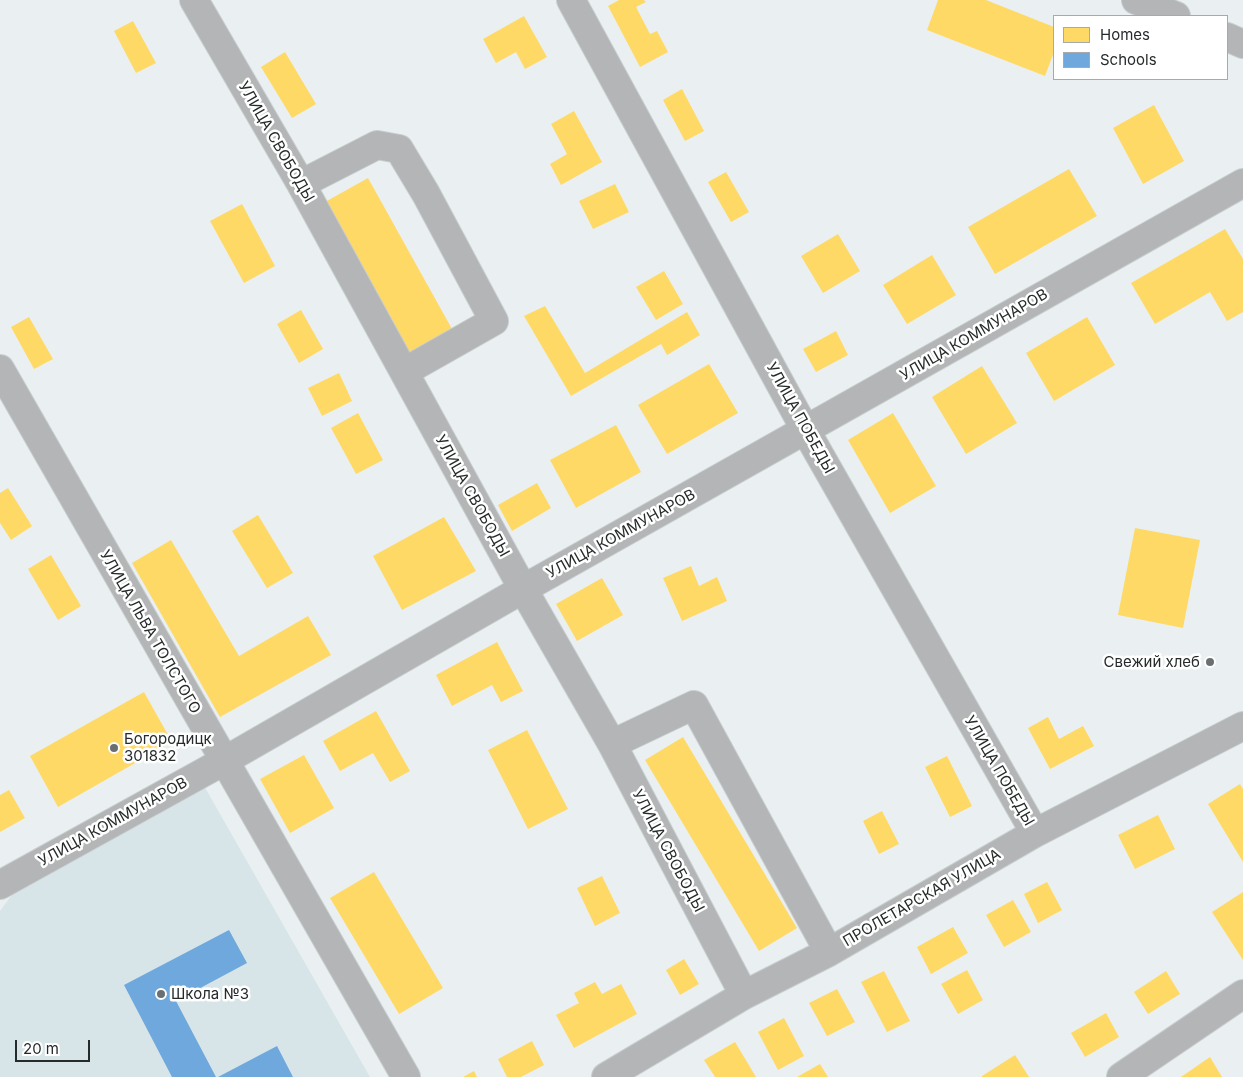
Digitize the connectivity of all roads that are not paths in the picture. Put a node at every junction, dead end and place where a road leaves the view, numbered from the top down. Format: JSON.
{"nodes":[{"id":1,"x":194,"y":0,"type":"edge"},
{"id":2,"x":571,"y":0,"type":"edge"},
{"id":3,"x":1136,"y":0,"type":"edge"},
{"id":4,"x":1174,"y":15,"type":"edge"},
{"id":5,"x":1228,"y":37,"type":"edge"},
{"id":6,"x":1243,"y":44,"type":"edge"},
{"id":7,"x":1243,"y":183,"type":"edge"},
{"id":8,"x":301,"y":184,"type":"junction"},
{"id":9,"x":0,"y":370,"type":"edge"},
{"id":10,"x":404,"y":372,"type":"junction"},
{"id":11,"x":806,"y":430,"type":"junction"},
{"id":12,"x":524,"y":589,"type":"junction"},
{"id":13,"x":1243,"y":726,"type":"edge"},
{"id":14,"x":612,"y":744,"type":"junction"},
{"id":15,"x":224,"y":761,"type":"junction"},
{"id":16,"x":1035,"y":833,"type":"junction"},
{"id":17,"x":0,"y":884,"type":"edge"},
{"id":18,"x":829,"y":952,"type":"junction"},
{"id":19,"x":1243,"y":994,"type":"edge"},
{"id":20,"x":744,"y":995,"type":"junction"},
{"id":21,"x":406,"y":1077,"type":"edge"},
{"id":22,"x":606,"y":1077,"type":"edge"},
{"id":23,"x":1121,"y":1077,"type":"edge"}],
"edges":[{"from":1,"to":8,"type":"street","name":"УЛИЦА СВОБОДЫ"},
{"from":2,"to":11,"type":"street","name":"УЛИЦА ПОБЕДЫ"},
{"from":3,"to":4,"type":"street"},
{"from":5,"to":6,"type":"street"},
{"from":7,"to":11,"type":"street","name":"УЛИЦА КОММУНАРОВ"},
{"from":8,"to":10,"type":"street","name":"УЛИЦА СВОБОДЫ"},
{"from":8,"to":10,"type":"street"},
{"from":9,"to":15,"type":"street","name":"УЛИЦА ЛЬВА ТОЛСТОГО"},
{"from":10,"to":12,"type":"street","name":"УЛИЦА СВОБОДЫ"},
{"from":11,"to":12,"type":"street","name":"УЛИЦА КОММУНАРОВ"},
{"from":11,"to":16,"type":"street","name":"УЛИЦА ПОБЕДЫ"},
{"from":12,"to":14,"type":"street","name":"УЛИЦА СВОБОДЫ"},
{"from":12,"to":15,"type":"street","name":"УЛИЦА КОММУНАРОВ"},
{"from":13,"to":16,"type":"street","name":"ПРОЛЕТАРСКАЯ УЛИЦА"},
{"from":14,"to":18,"type":"street"},
{"from":14,"to":20,"type":"street","name":"УЛИЦА СВОБОДЫ"},
{"from":15,"to":17,"type":"street","name":"УЛИЦА КОММУНАРОВ"},
{"from":15,"to":21,"type":"street","name":"УЛИЦА ЛЬВА ТОЛСТОГО"},
{"from":16,"to":18,"type":"street","name":"ПРОЛЕТАРСКАЯ УЛИЦА"},
{"from":18,"to":20,"type":"street","name":"ПРОЛЕТАРСКАЯ УЛИЦА"},
{"from":19,"to":23,"type":"street"},
{"from":20,"to":22,"type":"street","name":"ПРОЛЕТАРСКАЯ УЛИЦА"}]}
